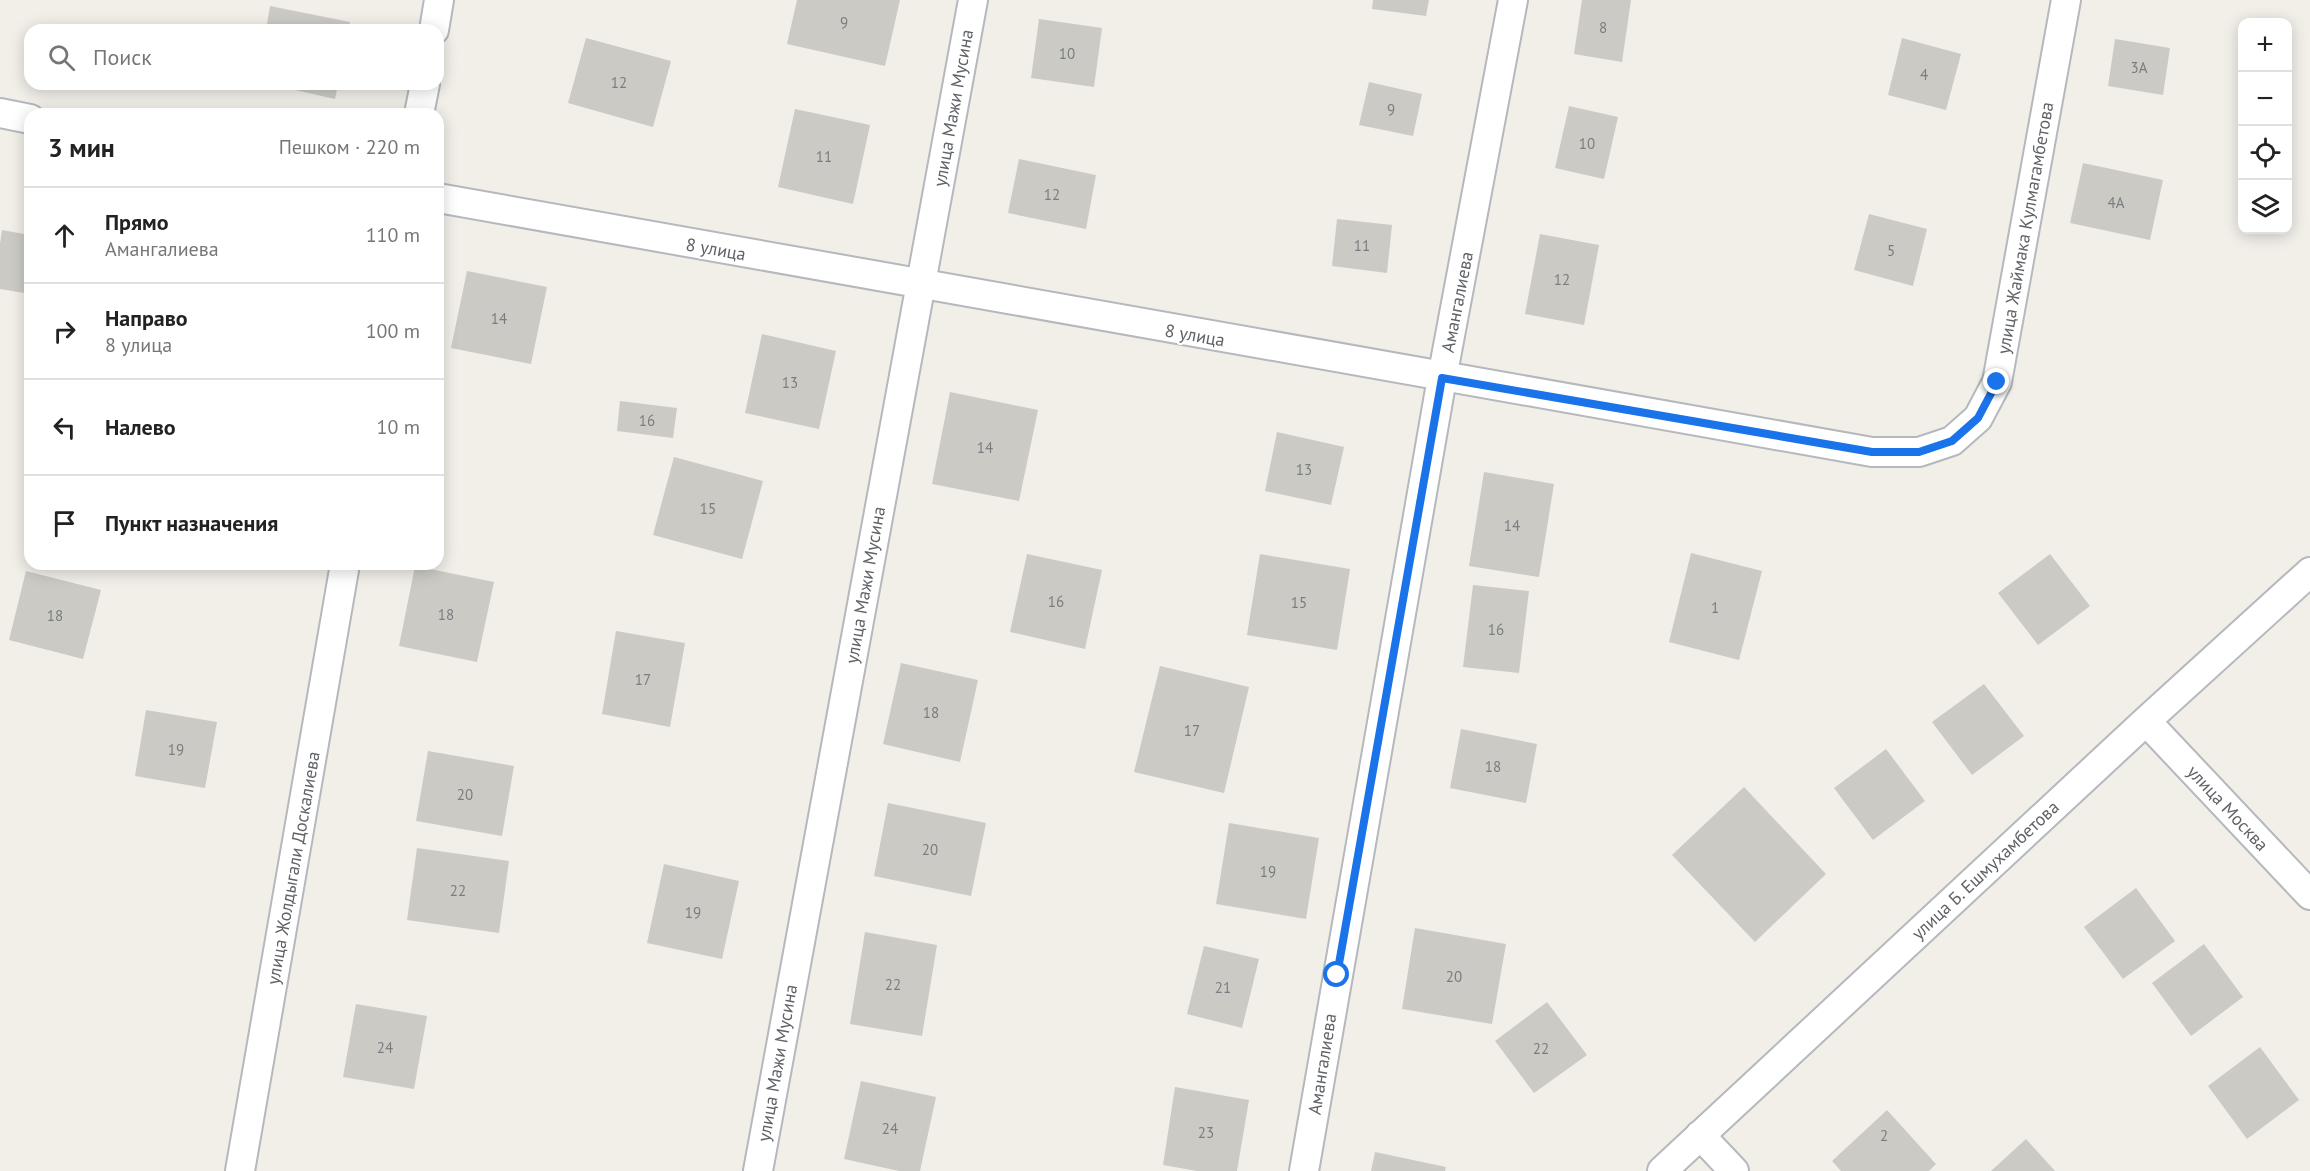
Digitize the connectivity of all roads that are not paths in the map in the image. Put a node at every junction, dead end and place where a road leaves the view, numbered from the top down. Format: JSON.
{"nodes":[{"id":1,"x":440,"y":0,"type":"edge"},
{"id":2,"x":973,"y":0,"type":"edge"},
{"id":3,"x":1513,"y":0,"type":"edge"},
{"id":4,"x":2066,"y":0,"type":"edge"},
{"id":5,"x":435,"y":24,"type":"edge"},
{"id":6,"x":424,"y":90,"type":"edge"},
{"id":7,"x":420,"y":108,"type":"edge"},
{"id":8,"x":0,"y":113,"type":"edge"},
{"id":9,"x":24,"y":118,"type":"edge"},
{"id":10,"x":444,"y":199,"type":"edge"},
{"id":11,"x":920,"y":287,"type":"junction"},
{"id":12,"x":1442,"y":378,"type":"junction"},
{"id":13,"x":1952,"y":441,"type":"joint"},
{"id":14,"x":344,"y":570,"type":"edge"},
{"id":15,"x":2310,"y":572,"type":"edge"},
{"id":16,"x":2146,"y":721,"type":"junction"},
{"id":17,"x":2310,"y":895,"type":"edge"},
{"id":18,"x":1700,"y":1135,"type":"junction"},
{"id":19,"x":240,"y":1171,"type":"edge"},
{"id":20,"x":758,"y":1171,"type":"edge"},
{"id":21,"x":1304,"y":1171,"type":"edge"},
{"id":22,"x":1662,"y":1171,"type":"edge"},
{"id":23,"x":1734,"y":1171,"type":"edge"}],
"edges":[{"from":1,"to":5,"type":"street"},
{"from":2,"to":11,"type":"street","name":"улица Мажи Мусина"},
{"from":3,"to":12,"type":"street","name":"Амангалиева"},
{"from":4,"to":13,"type":"street","name":"улица Жаймака Кулмагамбетова"},
{"from":6,"to":7,"type":"street"},
{"from":8,"to":9,"type":"street"},
{"from":10,"to":11,"type":"street","name":"8 улица"},
{"from":11,"to":12,"type":"street","name":"8 улица"},
{"from":11,"to":20,"type":"street","name":"улица Мажи Мусина"},
{"from":12,"to":13,"type":"street","name":"8 улица"},
{"from":12,"to":21,"type":"street","name":"Амангалиева"},
{"from":14,"to":19,"type":"street","name":"улица Жолдыгали Доскалиева"},
{"from":15,"to":16,"type":"street","name":"улица Б. Ешмухамбетова"},
{"from":16,"to":17,"type":"street","name":"улица Москва"},
{"from":16,"to":18,"type":"street","name":"улица Б. Ешмухамбетова"},
{"from":18,"to":22,"type":"street","name":"улица Б. Ешмухамбетова"},
{"from":18,"to":23,"type":"street"}]}
